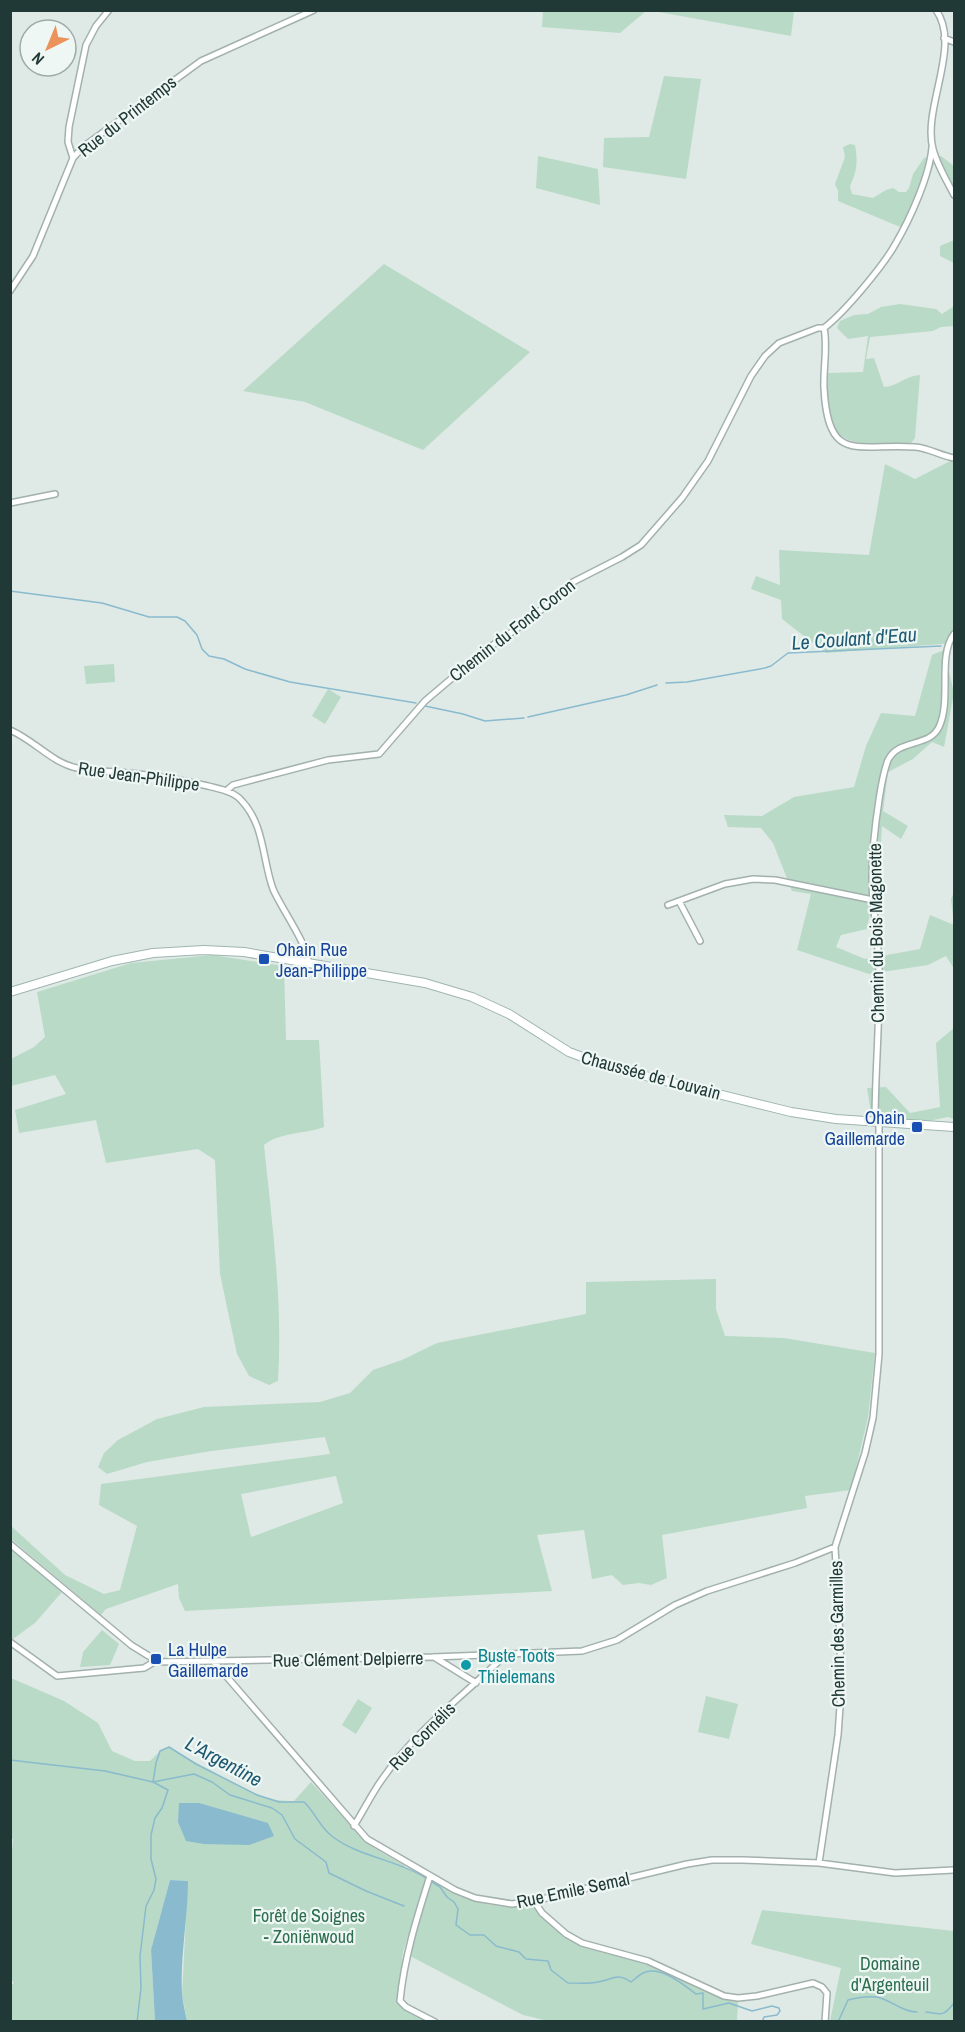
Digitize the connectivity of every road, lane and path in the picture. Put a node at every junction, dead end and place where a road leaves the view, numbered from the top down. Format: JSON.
{"nodes":[{"id":1,"x":109,"y":10,"type":"edge"},
{"id":2,"x":314,"y":10,"type":"edge"},
{"id":3,"x":936,"y":10,"type":"edge"},
{"id":4,"x":301,"y":13,"type":"edge"},
{"id":5,"x":944,"y":38,"type":"junction"},
{"id":6,"x":954,"y":42,"type":"edge"},
{"id":7,"x":932,"y":147,"type":"junction"},
{"id":8,"x":73,"y":158,"type":"junction"},
{"id":9,"x":954,"y":195,"type":"edge"},
{"id":10,"x":10,"y":291,"type":"edge"},
{"id":11,"x":824,"y":328,"type":"junction"},
{"id":12,"x":954,"y":458,"type":"edge"},
{"id":13,"x":55,"y":494,"type":"dead end"},
{"id":14,"x":10,"y":504,"type":"edge"},
{"id":15,"x":954,"y":634,"type":"edge"},
{"id":16,"x":10,"y":729,"type":"edge"},
{"id":17,"x":226,"y":791,"type":"junction"},
{"id":18,"x":873,"y":900,"type":"junction"},
{"id":19,"x":679,"y":901,"type":"junction"},
{"id":20,"x":668,"y":905,"type":"dead end"},
{"id":21,"x":700,"y":941,"type":"dead end"},
{"id":22,"x":308,"y":962,"type":"junction"},
{"id":23,"x":10,"y":992,"type":"edge"},
{"id":24,"x":877,"y":1122,"type":"junction"},
{"id":25,"x":954,"y":1127,"type":"edge"},
{"id":26,"x":10,"y":1544,"type":"edge"},
{"id":27,"x":835,"y":1547,"type":"junction"},
{"id":28,"x":10,"y":1642,"type":"edge"},
{"id":29,"x":499,"y":1654,"type":"junction"},
{"id":30,"x":433,"y":1657,"type":"junction"},
{"id":31,"x":154,"y":1662,"type":"junction"},
{"id":32,"x":214,"y":1662,"type":"junction"},
{"id":33,"x":476,"y":1683,"type":"junction"},
{"id":34,"x":354,"y":1826,"type":"junction"},
{"id":35,"x":819,"y":1863,"type":"junction"},
{"id":36,"x":954,"y":1870,"type":"edge"},
{"id":37,"x":430,"y":1876,"type":"junction"},
{"id":38,"x":534,"y":1901,"type":"junction"},
{"id":39,"x":435,"y":2022,"type":"edge"},
{"id":40,"x":825,"y":2022,"type":"edge"}],
"edges":[{"from":1,"to":8,"type":"street"},
{"from":2,"to":4,"type":"street","name":"Rue du Printemps"},
{"from":3,"to":5,"type":"street"},
{"from":4,"to":8,"type":"street","name":"Rue du Printemps"},
{"from":5,"to":6,"type":"street"},
{"from":5,"to":7,"type":"street"},
{"from":7,"to":9,"type":"street"},
{"from":7,"to":11,"type":"street"},
{"from":8,"to":10,"type":"street","name":"Rue du Printemps"},
{"from":11,"to":12,"type":"street"},
{"from":11,"to":17,"type":"street","name":"Chemin du Fond Coron"},
{"from":13,"to":14,"type":"street"},
{"from":15,"to":18,"type":"street","name":"Chemin du Bois Magonette"},
{"from":16,"to":17,"type":"street","name":"Rue Jean-Philippe"},
{"from":17,"to":22,"type":"street","name":"Rue Jean-Philippe"},
{"from":18,"to":19,"type":"street"},
{"from":18,"to":24,"type":"street","name":"Chemin du Bois Magonette"},
{"from":19,"to":20,"type":"street"},
{"from":19,"to":21,"type":"street"},
{"from":22,"to":23,"type":"main road","name":"Chaussée de Louvain"},
{"from":22,"to":24,"type":"main road","name":"Chaussée de Louvain"},
{"from":24,"to":25,"type":"main road","name":"Chaussée de Louvain"},
{"from":24,"to":27,"type":"street","name":"Chemin des Garmilles"},
{"from":26,"to":31,"type":"street"},
{"from":27,"to":29,"type":"street","name":"Rue Clément Delpierre"},
{"from":27,"to":35,"type":"street","name":"Chemin des Garmilles"},
{"from":28,"to":31,"type":"street","name":"Rue Clément Delpierre"},
{"from":29,"to":30,"type":"street","name":"Rue Clément Delpierre"},
{"from":29,"to":33,"type":"street","name":"Rue Cornélis"},
{"from":30,"to":32,"type":"street","name":"Rue Clément Delpierre"},
{"from":30,"to":33,"type":"street","name":"Rue Clément Delpierre"},
{"from":31,"to":32,"type":"street","name":"Rue Clément Delpierre"},
{"from":32,"to":34,"type":"street","name":"Rue Emile Semal"},
{"from":33,"to":34,"type":"street","name":"Rue Cornélis"},
{"from":34,"to":37,"type":"street","name":"Rue Emile Semal"},
{"from":35,"to":36,"type":"street","name":"Rue Emile Semal"},
{"from":35,"to":38,"type":"street","name":"Rue Emile Semal"},
{"from":37,"to":38,"type":"street","name":"Rue Emile Semal"},
{"from":37,"to":39,"type":"street"},
{"from":38,"to":40,"type":"street"}]}
